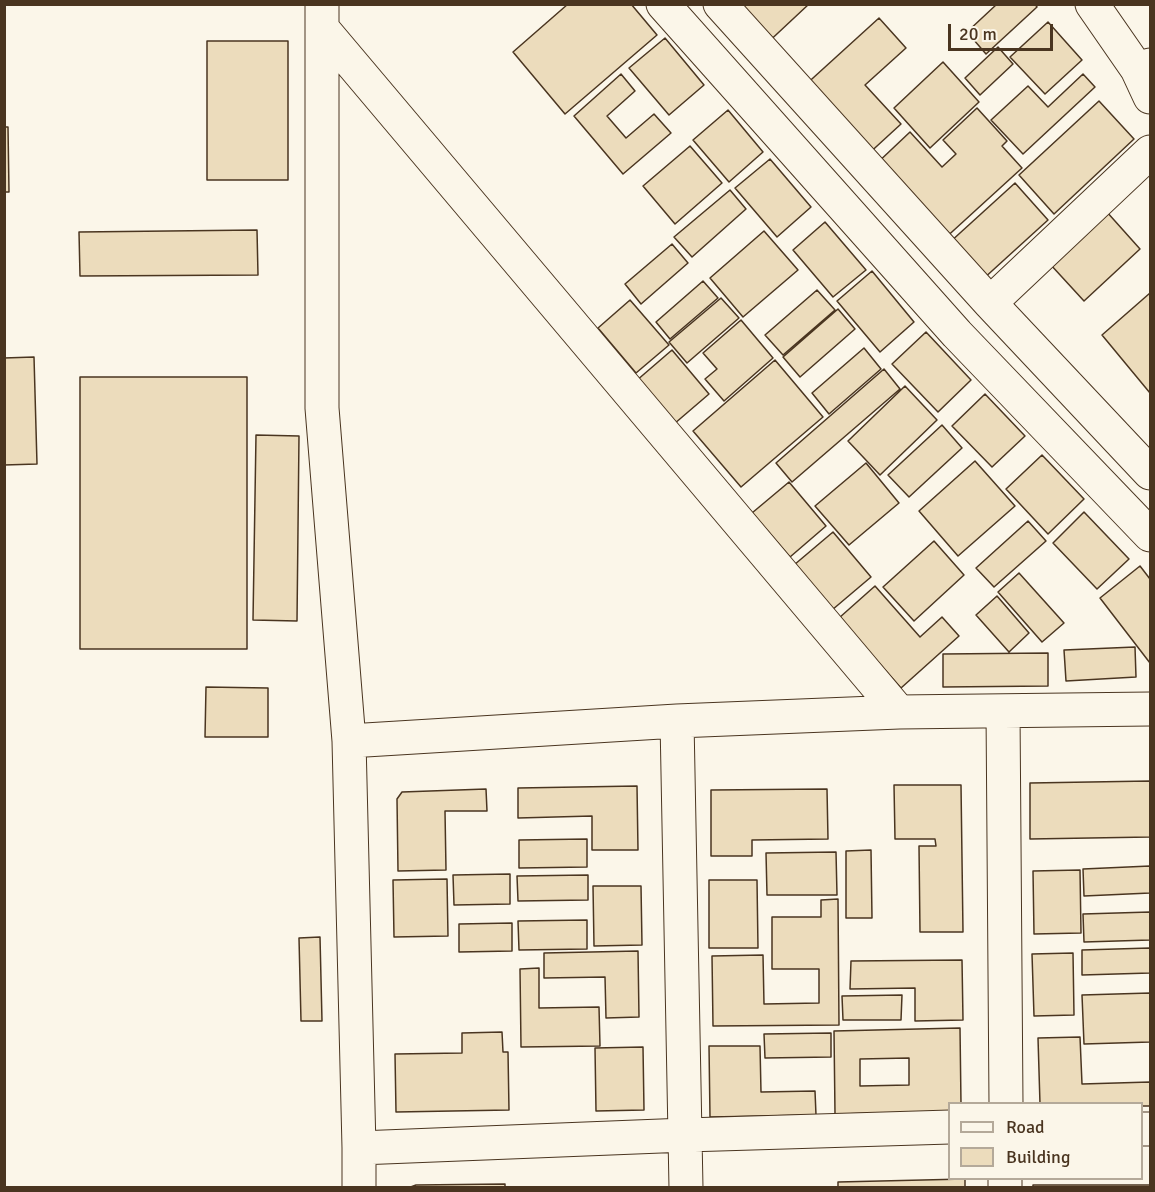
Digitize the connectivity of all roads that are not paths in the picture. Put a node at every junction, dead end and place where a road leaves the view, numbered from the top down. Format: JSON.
{"nodes":[{"id":1,"x":663,"y":4,"type":"edge"},
{"id":2,"x":720,"y":4,"type":"edge"},
{"id":3,"x":1092,"y":4,"type":"edge"},
{"id":4,"x":322,"y":16,"type":"edge"},
{"id":5,"x":1146,"y":77,"type":"edge"},
{"id":6,"x":1150,"y":152,"type":"edge"},
{"id":7,"x":990,"y":303,"type":"junction"},
{"id":8,"x":1150,"y":473,"type":"edge"},
{"id":9,"x":1150,"y":535,"type":"edge"},
{"id":10,"x":1150,"y":709,"type":"edge"},
{"id":11,"x":1003,"y":711,"type":"junction"},
{"id":12,"x":899,"y":712,"type":"junction"},
{"id":13,"x":676,"y":721,"type":"junction"},
{"id":14,"x":349,"y":741,"type":"junction"},
{"id":15,"x":1006,"y":1102,"type":"edge"},
{"id":16,"x":948,"y":1127,"type":"edge"},
{"id":17,"x":686,"y":1135,"type":"junction"},
{"id":18,"x":359,"y":1148,"type":"junction"},
{"id":19,"x":359,"y":1188,"type":"edge"},
{"id":20,"x":686,"y":1188,"type":"edge"}],
"edges":[{"from":1,"to":9,"type":"street"},
{"from":2,"to":7,"type":"street"},
{"from":3,"to":5,"type":"street"},
{"from":4,"to":12,"type":"street"},
{"from":4,"to":14,"type":"street"},
{"from":6,"to":7,"type":"street"},
{"from":7,"to":8,"type":"street"},
{"from":10,"to":11,"type":"street"},
{"from":11,"to":12,"type":"street"},
{"from":11,"to":15,"type":"street"},
{"from":12,"to":13,"type":"street"},
{"from":13,"to":14,"type":"street"},
{"from":13,"to":17,"type":"street"},
{"from":14,"to":18,"type":"street"},
{"from":16,"to":17,"type":"street"},
{"from":17,"to":18,"type":"street"},
{"from":17,"to":20,"type":"street"},
{"from":18,"to":19,"type":"street"}]}
